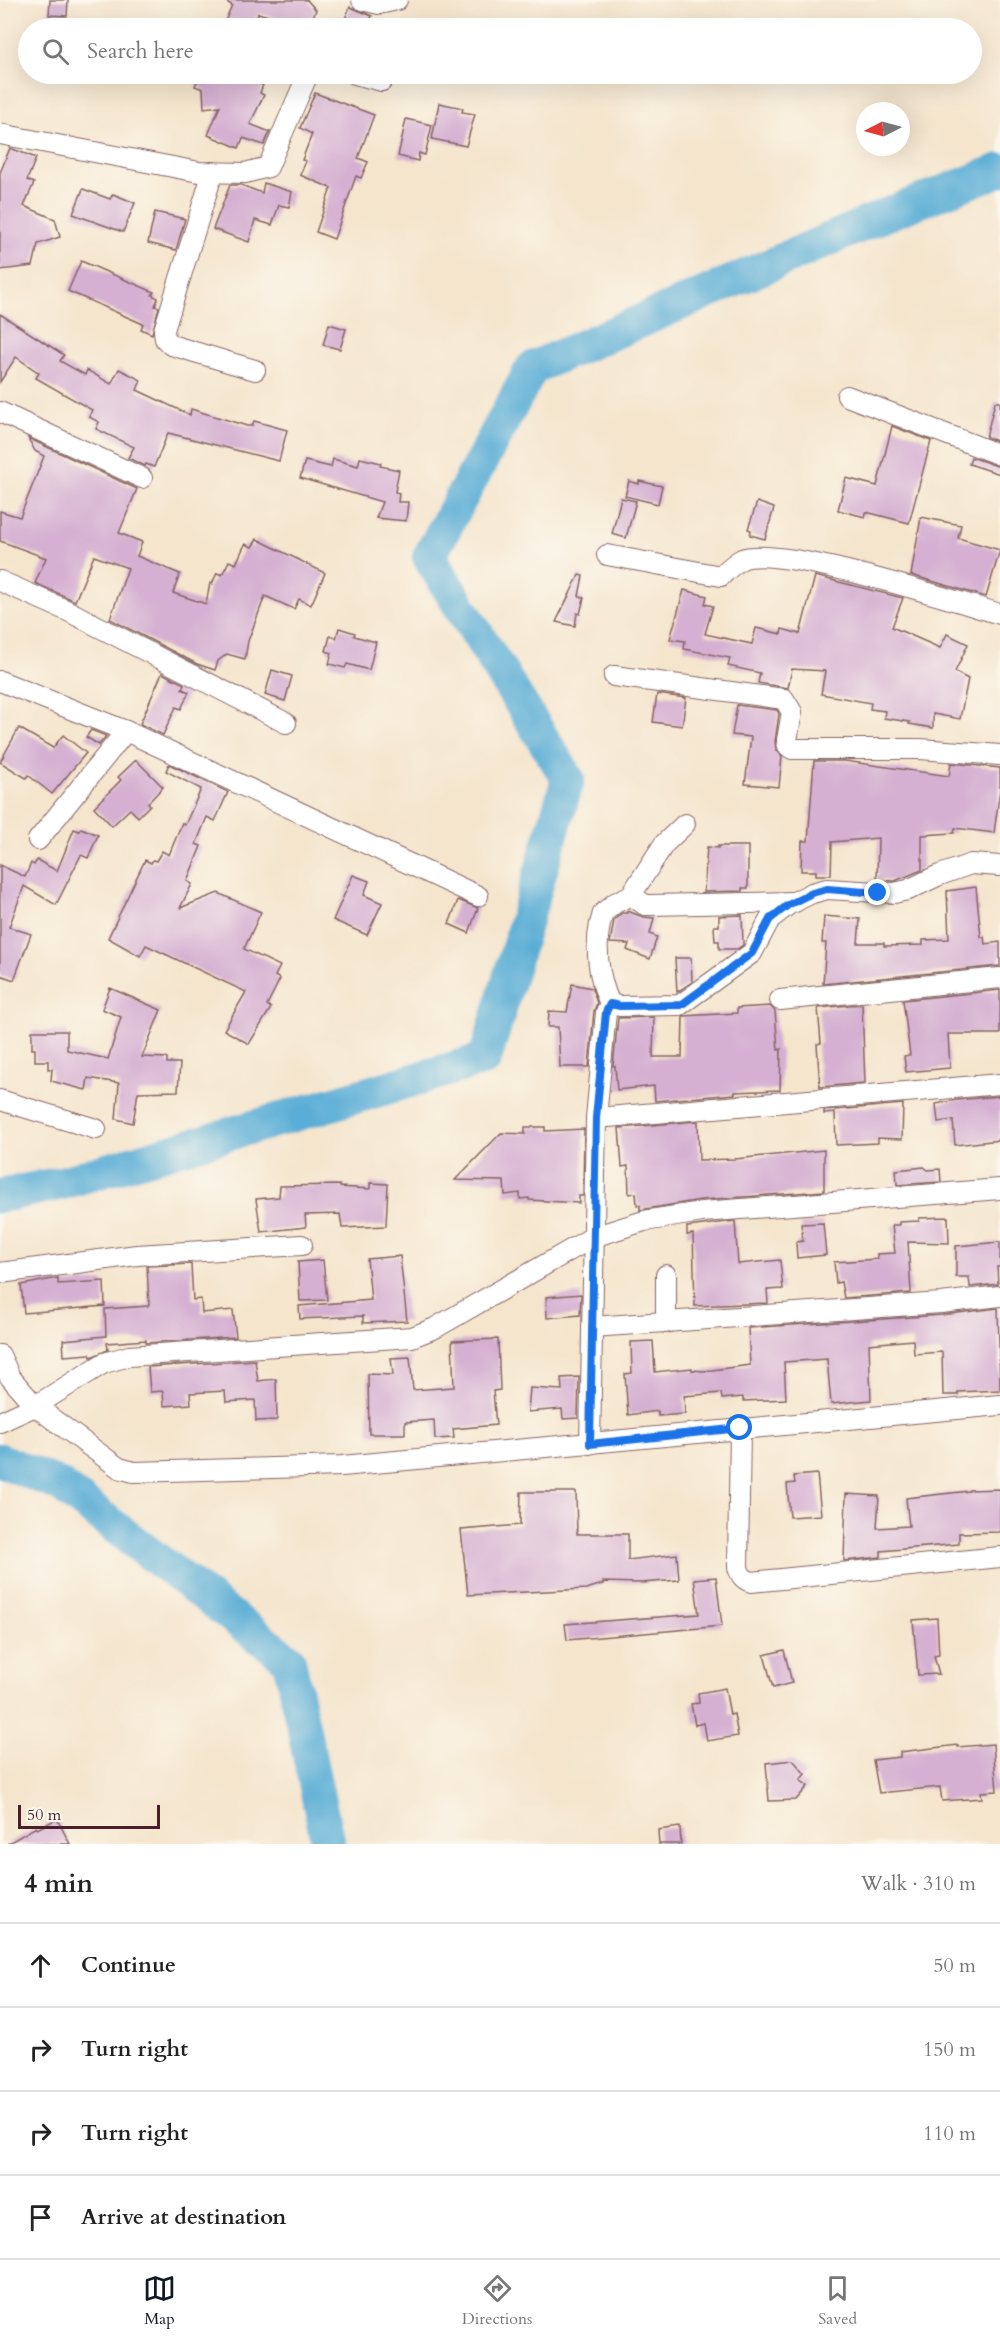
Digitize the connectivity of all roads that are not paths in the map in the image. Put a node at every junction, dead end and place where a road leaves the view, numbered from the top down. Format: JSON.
{"nodes":[{"id":1,"x":362,"y":0,"type":"edge"},
{"id":2,"x":397,"y":0,"type":"edge"},
{"id":3,"x":304,"y":84,"type":"edge"},
{"id":4,"x":0,"y":134,"type":"edge"},
{"id":5,"x":213,"y":172,"type":"junction"},
{"id":6,"x":255,"y":370,"type":"dead end"},
{"id":7,"x":847,"y":396,"type":"dead end"},
{"id":8,"x":0,"y":412,"type":"edge"},
{"id":9,"x":1000,"y":455,"type":"edge"},
{"id":10,"x":142,"y":478,"type":"dead end"},
{"id":11,"x":608,"y":555,"type":"dead end"},
{"id":12,"x":0,"y":581,"type":"edge"},
{"id":13,"x":1000,"y":614,"type":"edge"},
{"id":14,"x":614,"y":676,"type":"dead end"},
{"id":15,"x":0,"y":681,"type":"edge"},
{"id":16,"x":286,"y":723,"type":"dead end"},
{"id":17,"x":126,"y":731,"type":"junction"},
{"id":18,"x":1000,"y":755,"type":"edge"},
{"id":19,"x":685,"y":824,"type":"dead end"},
{"id":20,"x":38,"y":840,"type":"dead end"},
{"id":21,"x":1000,"y":866,"type":"edge"},
{"id":22,"x":631,"y":895,"type":"junction"},
{"id":23,"x":478,"y":896,"type":"dead end"},
{"id":24,"x":795,"y":902,"type":"junction"},
{"id":25,"x":1000,"y":978,"type":"edge"},
{"id":26,"x":780,"y":1000,"type":"dead end"},
{"id":27,"x":610,"y":1004,"type":"junction"},
{"id":28,"x":1000,"y":1084,"type":"edge"},
{"id":29,"x":0,"y":1100,"type":"edge"},
{"id":30,"x":596,"y":1118,"type":"junction"},
{"id":31,"x":96,"y":1129,"type":"dead end"},
{"id":32,"x":1000,"y":1189,"type":"edge"},
{"id":33,"x":593,"y":1237,"type":"junction"},
{"id":34,"x":302,"y":1245,"type":"dead end"},
{"id":35,"x":0,"y":1273,"type":"edge"},
{"id":36,"x":666,"y":1275,"type":"dead end"},
{"id":37,"x":1000,"y":1296,"type":"edge"},
{"id":38,"x":666,"y":1323,"type":"junction"},
{"id":39,"x":592,"y":1327,"type":"junction"},
{"id":40,"x":0,"y":1355,"type":"edge"},
{"id":41,"x":35,"y":1406,"type":"junction"},
{"id":42,"x":1000,"y":1406,"type":"edge"},
{"id":43,"x":2,"y":1421,"type":"edge"},
{"id":44,"x":740,"y":1428,"type":"junction"},
{"id":45,"x":590,"y":1444,"type":"junction"},
{"id":46,"x":1000,"y":1557,"type":"edge"}],
"edges":[{"from":1,"to":2,"type":"street"},
{"from":3,"to":5,"type":"street"},
{"from":4,"to":5,"type":"street"},
{"from":5,"to":6,"type":"street"},
{"from":7,"to":9,"type":"street"},
{"from":8,"to":10,"type":"street"},
{"from":11,"to":13,"type":"street"},
{"from":12,"to":16,"type":"street"},
{"from":14,"to":18,"type":"street"},
{"from":15,"to":17,"type":"street"},
{"from":17,"to":20,"type":"street"},
{"from":17,"to":23,"type":"street"},
{"from":19,"to":22,"type":"street"},
{"from":21,"to":24,"type":"street"},
{"from":22,"to":24,"type":"street"},
{"from":22,"to":27,"type":"street"},
{"from":24,"to":27,"type":"street"},
{"from":25,"to":26,"type":"street"},
{"from":27,"to":30,"type":"street"},
{"from":28,"to":30,"type":"street"},
{"from":29,"to":31,"type":"street"},
{"from":30,"to":33,"type":"street"},
{"from":32,"to":33,"type":"street"},
{"from":33,"to":39,"type":"street"},
{"from":33,"to":41,"type":"street"},
{"from":34,"to":35,"type":"street"},
{"from":36,"to":38,"type":"street"},
{"from":37,"to":38,"type":"street"},
{"from":38,"to":39,"type":"street"},
{"from":39,"to":45,"type":"street"},
{"from":40,"to":41,"type":"street"},
{"from":41,"to":43,"type":"street"},
{"from":41,"to":45,"type":"street"},
{"from":42,"to":44,"type":"street"},
{"from":44,"to":45,"type":"street"},
{"from":44,"to":46,"type":"street"}]}
